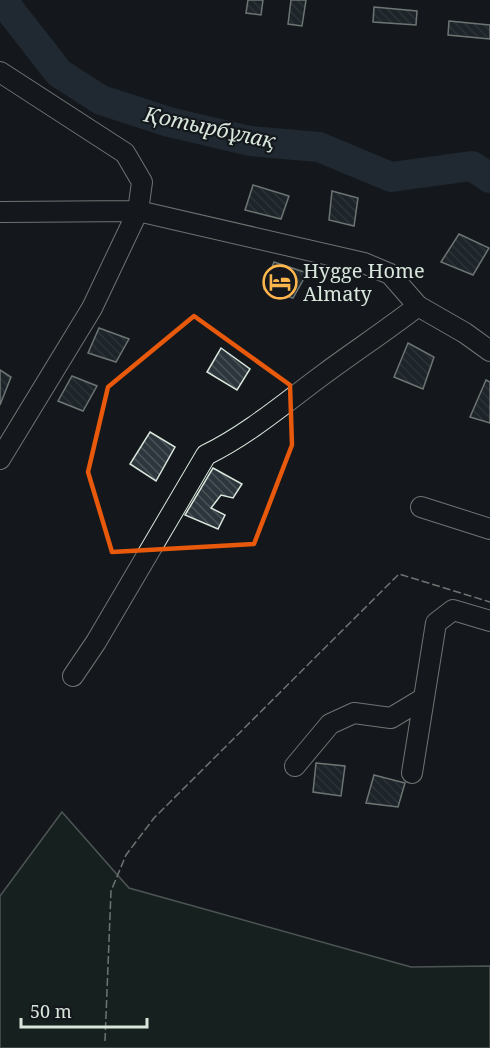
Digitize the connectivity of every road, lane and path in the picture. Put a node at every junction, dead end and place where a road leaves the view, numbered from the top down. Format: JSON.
{"nodes":[{"id":1,"x":0,"y":72,"type":"edge"},
{"id":2,"x":138,"y":211,"type":"junction"},
{"id":3,"x":0,"y":212,"type":"edge"},
{"id":4,"x":418,"y":306,"type":"junction"},
{"id":5,"x":490,"y":351,"type":"edge"},
{"id":6,"x":0,"y":459,"type":"edge"},
{"id":7,"x":421,"y":507,"type":"dead end"},
{"id":8,"x":490,"y":530,"type":"edge"},
{"id":9,"x":490,"y":621,"type":"edge"},
{"id":10,"x":73,"y":676,"type":"dead end"},
{"id":11,"x":424,"y":698,"type":"junction"},
{"id":12,"x":295,"y":766,"type":"dead end"},
{"id":13,"x":412,"y":773,"type":"dead end"}],
"edges":[{"from":1,"to":2,"type":"lane"},
{"from":2,"to":3,"type":"lane"},
{"from":2,"to":4,"type":"lane"},
{"from":2,"to":6,"type":"lane"},
{"from":4,"to":5,"type":"lane"},
{"from":4,"to":10,"type":"lane"},
{"from":7,"to":8,"type":"lane"},
{"from":9,"to":11,"type":"lane"},
{"from":11,"to":12,"type":"lane"},
{"from":11,"to":13,"type":"lane"}]}
